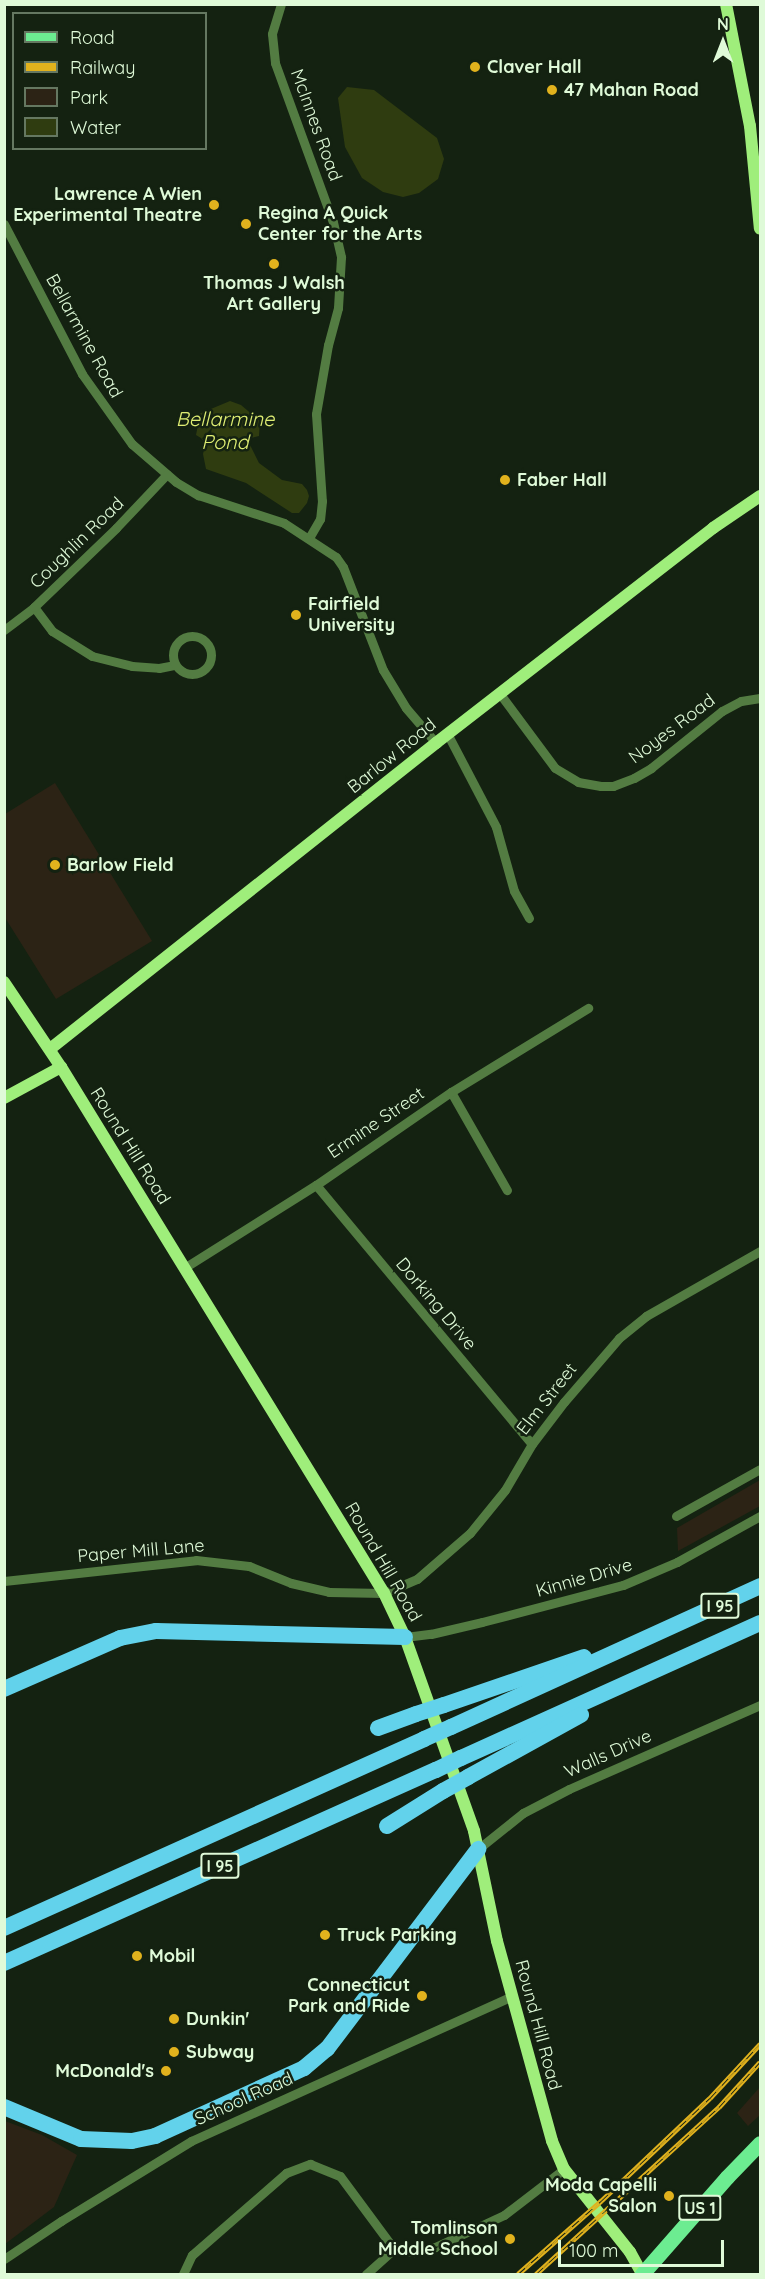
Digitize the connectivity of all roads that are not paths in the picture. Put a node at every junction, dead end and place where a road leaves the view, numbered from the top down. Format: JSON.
{"nodes":[{"id":1,"x":281,"y":4,"type":"edge"},
{"id":2,"x":726,"y":4,"type":"edge"},
{"id":3,"x":4,"y":224,"type":"edge"},
{"id":4,"x":760,"y":229,"type":"edge"},
{"id":5,"x":167,"y":474,"type":"junction"},
{"id":6,"x":760,"y":496,"type":"edge"},
{"id":7,"x":309,"y":538,"type":"junction"},
{"id":8,"x":34,"y":607,"type":"junction"},
{"id":9,"x":4,"y":630,"type":"edge"},
{"id":10,"x":174,"y":665,"type":"junction"},
{"id":11,"x":500,"y":694,"type":"junction"},
{"id":12,"x":760,"y":698,"type":"edge"},
{"id":13,"x":448,"y":735,"type":"junction"},
{"id":14,"x":436,"y":743,"type":"junction"},
{"id":15,"x":529,"y":918,"type":"dead end"},
{"id":16,"x":4,"y":982,"type":"edge"},
{"id":17,"x":588,"y":1008,"type":"dead end"},
{"id":18,"x":50,"y":1049,"type":"junction"},
{"id":19,"x":61,"y":1067,"type":"junction"},
{"id":20,"x":452,"y":1092,"type":"junction"},
{"id":21,"x":4,"y":1098,"type":"edge"},
{"id":22,"x":316,"y":1185,"type":"junction"},
{"id":23,"x":507,"y":1190,"type":"dead end"},
{"id":24,"x":760,"y":1251,"type":"edge"},
{"id":25,"x":184,"y":1268,"type":"junction"},
{"id":26,"x":532,"y":1444,"type":"junction"},
{"id":27,"x":760,"y":1469,"type":"edge"},
{"id":28,"x":676,"y":1516,"type":"dead end"},
{"id":29,"x":760,"y":1516,"type":"edge"},
{"id":30,"x":4,"y":1581,"type":"edge"},
{"id":31,"x":760,"y":1586,"type":"edge"},
{"id":32,"x":384,"y":1593,"type":"junction"},
{"id":33,"x":760,"y":1623,"type":"edge"},
{"id":34,"x":678,"y":1625,"type":"junction"},
{"id":35,"x":405,"y":1637,"type":"junction"},
{"id":36,"x":695,"y":1653,"type":"junction"},
{"id":37,"x":4,"y":1689,"type":"edge"},
{"id":38,"x":760,"y":1705,"type":"edge"},
{"id":39,"x":378,"y":1728,"type":"dead end"},
{"id":40,"x":387,"y":1826,"type":"dead end"},
{"id":41,"x":478,"y":1849,"type":"junction"},
{"id":42,"x":4,"y":1928,"type":"edge"},
{"id":43,"x":4,"y":1963,"type":"edge"},
{"id":44,"x":512,"y":1996,"type":"junction"},
{"id":45,"x":4,"y":2108,"type":"edge"},
{"id":46,"x":760,"y":2143,"type":"edge"},
{"id":47,"x":564,"y":2169,"type":"junction"},
{"id":48,"x":394,"y":2249,"type":"junction"},
{"id":49,"x":4,"y":2259,"type":"edge"},
{"id":50,"x":183,"y":2274,"type":"edge"},
{"id":51,"x":366,"y":2274,"type":"edge"},
{"id":52,"x":642,"y":2274,"type":"edge"}],
"edges":[{"from":1,"to":7,"type":"street","name":"McInnes Road"},
{"from":2,"to":4,"type":"main road"},
{"from":3,"to":5,"type":"street","name":"Bellarmine Road"},
{"from":5,"to":7,"type":"street","name":"Bellarmine Road"},
{"from":5,"to":8,"type":"street","name":"Coughlin Road"},
{"from":6,"to":11,"type":"main road","name":"Barlow Road"},
{"from":7,"to":14,"type":"street","name":"Bellarmine Road"},
{"from":8,"to":9,"type":"street","name":"Coughlin Road"},
{"from":8,"to":10,"type":"street"},
{"from":10,"to":10,"type":"street"},
{"from":11,"to":12,"type":"street","name":"Noyes Road"},
{"from":11,"to":13,"type":"main road","name":"Barlow Road"},
{"from":13,"to":14,"type":"main road","name":"Barlow Road"},
{"from":13,"to":15,"type":"street"},
{"from":14,"to":18,"type":"main road","name":"Barlow Road"},
{"from":16,"to":18,"type":"main road","name":"Round Hill Road"},
{"from":17,"to":20,"type":"street","name":"Ermine Street"},
{"from":18,"to":19,"type":"main road","name":"Round Hill Road"},
{"from":19,"to":21,"type":"main road"},
{"from":19,"to":25,"type":"main road","name":"Round Hill Road"},
{"from":20,"to":22,"type":"street","name":"Ermine Street"},
{"from":20,"to":23,"type":"street"},
{"from":22,"to":25,"type":"street","name":"Ermine Street"},
{"from":22,"to":26,"type":"street","name":"Dorking Drive"},
{"from":24,"to":26,"type":"street","name":"Elm Street"},
{"from":25,"to":32,"type":"main road","name":"Round Hill Road"},
{"from":26,"to":32,"type":"street","name":"Elm Street"},
{"from":27,"to":28,"type":"street"},
{"from":29,"to":35,"type":"street","name":"Kinnie Drive"},
{"from":30,"to":32,"type":"street","name":"Paper Mill Lane"},
{"from":31,"to":34,"type":"highway","number":"I 95"},
{"from":32,"to":35,"type":"main road","name":"Round Hill Road"},
{"from":33,"to":36,"type":"highway","number":"I 95"},
{"from":34,"to":39,"type":"highway","bridge":true},
{"from":34,"to":42,"type":"highway","number":"I 95","bridge":true},
{"from":35,"to":37,"type":"highway"},
{"from":35,"to":41,"type":"main road","name":"Round Hill Road"},
{"from":36,"to":40,"type":"highway","bridge":true},
{"from":36,"to":43,"type":"highway","number":"I 95","bridge":true},
{"from":38,"to":41,"type":"street","name":"Walls Drive"},
{"from":41,"to":44,"type":"main road","name":"Round Hill Road"},
{"from":41,"to":45,"type":"highway"},
{"from":44,"to":47,"type":"main road","name":"Round Hill Road"},
{"from":44,"to":49,"type":"street","name":"School Road"},
{"from":46,"to":52,"type":"main road","number":"US 1"},
{"from":47,"to":48,"type":"street"},
{"from":47,"to":52,"type":"main road","name":"Round Hill Road"},
{"from":48,"to":50,"type":"street"},
{"from":48,"to":51,"type":"street"}]}
